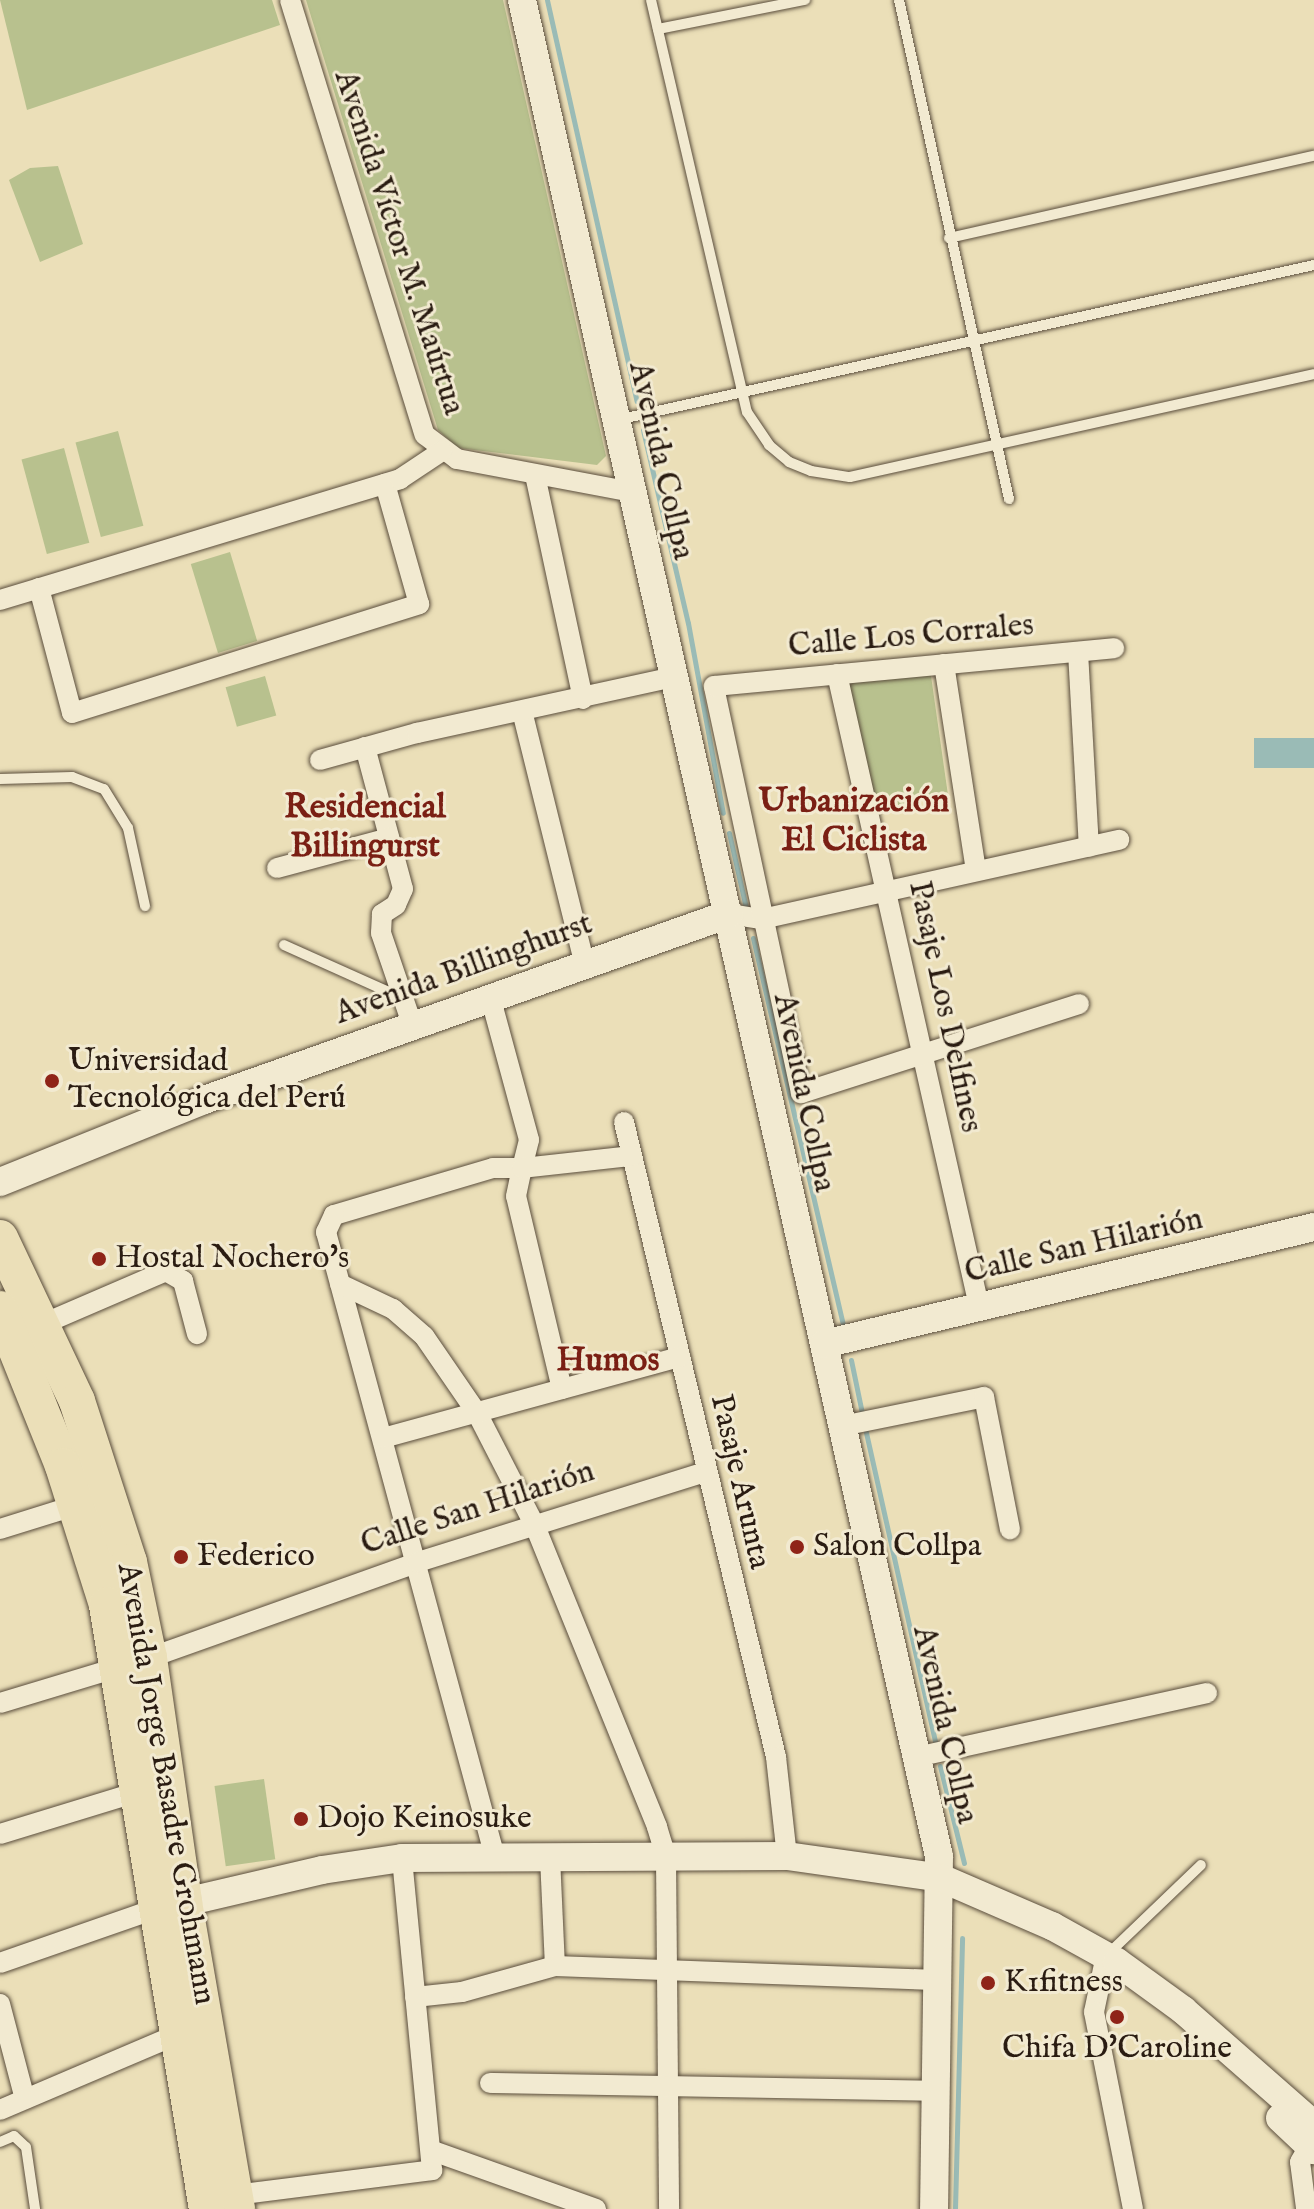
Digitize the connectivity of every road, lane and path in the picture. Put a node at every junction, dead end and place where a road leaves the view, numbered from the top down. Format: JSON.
{"nodes":[{"id":1,"x":290,"y":0,"type":"edge"},
{"id":2,"x":522,"y":0,"type":"edge"},
{"id":3,"x":651,"y":0,"type":"edge"},
{"id":4,"x":805,"y":0,"type":"edge"},
{"id":5,"x":899,"y":0,"type":"edge"},
{"id":6,"x":658,"y":29,"type":"junction"},
{"id":7,"x":1314,"y":156,"type":"edge"},
{"id":8,"x":949,"y":238,"type":"junction"},
{"id":9,"x":1314,"y":265,"type":"edge"},
{"id":10,"x":972,"y":341,"type":"junction"},
{"id":11,"x":1314,"y":374,"type":"edge"},
{"id":12,"x":743,"y":393,"type":"junction"},
{"id":13,"x":616,"y":421,"type":"junction"},
{"id":14,"x":996,"y":444,"type":"junction"},
{"id":15,"x":442,"y":451,"type":"junction"},
{"id":16,"x":535,"y":475,"type":"junction"},
{"id":17,"x":385,"y":484,"type":"junction"},
{"id":18,"x":632,"y":492,"type":"junction"},
{"id":19,"x":1009,"y":499,"type":"dead end"},
{"id":20,"x":39,"y":588,"type":"junction"},
{"id":21,"x":0,"y":600,"type":"edge"},
{"id":22,"x":1114,"y":648,"type":"dead end"},
{"id":23,"x":1078,"y":652,"type":"junction"},
{"id":24,"x":944,"y":664,"type":"junction"},
{"id":25,"x":837,"y":674,"type":"junction"},
{"id":26,"x":673,"y":677,"type":"junction"},
{"id":27,"x":583,"y":699,"type":"junction"},
{"id":28,"x":522,"y":711,"type":"junction"},
{"id":29,"x":365,"y":747,"type":"junction"},
{"id":30,"x":320,"y":760,"type":"dead end"},
{"id":31,"x":0,"y":779,"type":"edge"},
{"id":32,"x":740,"y":819,"type":"junction"},
{"id":33,"x":708,"y":826,"type":"junction"},
{"id":34,"x":389,"y":838,"type":"junction"},
{"id":35,"x":1119,"y":840,"type":"dead end"},
{"id":36,"x":1089,"y":847,"type":"junction"},
{"id":37,"x":277,"y":868,"type":"dead end"},
{"id":38,"x":976,"y":871,"type":"junction"},
{"id":39,"x":888,"y":891,"type":"junction"},
{"id":40,"x":145,"y":906,"type":"dead end"},
{"id":41,"x":729,"y":914,"type":"junction"},
{"id":42,"x":762,"y":919,"type":"junction"},
{"id":43,"x":284,"y":945,"type":"dead end"},
{"id":44,"x":584,"y":962,"type":"junction"},
{"id":45,"x":490,"y":996,"type":"junction"},
{"id":46,"x":1079,"y":1004,"type":"dead end"},
{"id":47,"x":408,"y":1011,"type":"junction"},
{"id":48,"x":924,"y":1054,"type":"junction"},
{"id":49,"x":624,"y":1122,"type":"dead end"},
{"id":50,"x":631,"y":1156,"type":"junction"},
{"id":51,"x":522,"y":1168,"type":"junction"},
{"id":52,"x":0,"y":1182,"type":"edge"},
{"id":53,"x":1314,"y":1227,"type":"edge"},
{"id":54,"x":0,"y":1238,"type":"edge"},
{"id":55,"x":340,"y":1284,"type":"junction"},
{"id":56,"x":979,"y":1306,"type":"junction"},
{"id":57,"x":0,"y":1309,"type":"edge"},
{"id":58,"x":43,"y":1324,"type":"junction"},
{"id":59,"x":197,"y":1334,"type":"dead end"},
{"id":60,"x":824,"y":1344,"type":"junction"},
{"id":61,"x":680,"y":1357,"type":"junction"},
{"id":62,"x":562,"y":1389,"type":"junction"},
{"id":63,"x":477,"y":1413,"type":"junction"},
{"id":64,"x":842,"y":1426,"type":"junction"},
{"id":65,"x":383,"y":1438,"type":"junction"},
{"id":66,"x":705,"y":1472,"type":"junction"},
{"id":67,"x":77,"y":1505,"type":"junction"},
{"id":68,"x":535,"y":1526,"type":"junction"},
{"id":69,"x":0,"y":1529,"type":"edge"},
{"id":70,"x":1010,"y":1529,"type":"dead end"},
{"id":71,"x":418,"y":1562,"type":"junction"},
{"id":72,"x":134,"y":1662,"type":"junction"},
{"id":73,"x":1207,"y":1693,"type":"dead end"},
{"id":74,"x":0,"y":1703,"type":"edge"},
{"id":75,"x":916,"y":1757,"type":"junction"},
{"id":76,"x":137,"y":1792,"type":"junction"},
{"id":77,"x":0,"y":1834,"type":"edge"},
{"id":78,"x":787,"y":1856,"type":"junction"},
{"id":79,"x":495,"y":1857,"type":"junction"},
{"id":80,"x":550,"y":1857,"type":"junction"},
{"id":81,"x":666,"y":1857,"type":"junction"},
{"id":82,"x":402,"y":1858,"type":"junction"},
{"id":83,"x":1201,"y":1865,"type":"dead end"},
{"id":84,"x":940,"y":1885,"type":"junction"},
{"id":85,"x":169,"y":1905,"type":"junction"},
{"id":86,"x":1103,"y":1962,"type":"junction"},
{"id":87,"x":0,"y":1963,"type":"edge"},
{"id":88,"x":555,"y":1966,"type":"junction"},
{"id":89,"x":667,"y":1971,"type":"junction"},
{"id":90,"x":935,"y":1980,"type":"junction"},
{"id":91,"x":415,"y":1997,"type":"junction"},
{"id":92,"x":0,"y":2004,"type":"edge"},
{"id":93,"x":178,"y":2034,"type":"junction"},
{"id":94,"x":490,"y":2083,"type":"dead end"},
{"id":95,"x":668,"y":2085,"type":"junction"},
{"id":96,"x":935,"y":2091,"type":"junction"},
{"id":97,"x":25,"y":2099,"type":"junction"},
{"id":98,"x":0,"y":2110,"type":"edge"},
{"id":99,"x":1313,"y":2139,"type":"edge"},
{"id":100,"x":0,"y":2142,"type":"edge"},
{"id":101,"x":433,"y":2151,"type":"junction"},
{"id":102,"x":542,"y":2200,"type":"edge"},
{"id":103,"x":226,"y":2204,"type":"edge"},
{"id":104,"x":1306,"y":2208,"type":"edge"},
{"id":105,"x":35,"y":2209,"type":"edge"},
{"id":106,"x":596,"y":2209,"type":"edge"},
{"id":107,"x":670,"y":2209,"type":"edge"},
{"id":108,"x":934,"y":2209,"type":"edge"},
{"id":109,"x":1133,"y":2209,"type":"edge"}],
"edges":[{"from":1,"to":15,"type":"street","name":"Avenida Víctor M. Maúrtua"},
{"from":2,"to":13,"type":"main road","name":"Avenida Collpa"},
{"from":3,"to":6,"type":"lane"},
{"from":4,"to":6,"type":"lane"},
{"from":5,"to":8,"type":"lane"},
{"from":6,"to":12,"type":"lane"},
{"from":7,"to":8,"type":"lane"},
{"from":8,"to":10,"type":"lane"},
{"from":9,"to":10,"type":"lane"},
{"from":10,"to":12,"type":"lane"},
{"from":10,"to":14,"type":"lane"},
{"from":11,"to":14,"type":"lane"},
{"from":12,"to":13,"type":"lane"},
{"from":12,"to":14,"type":"lane"},
{"from":13,"to":18,"type":"main road","name":"Avenida Collpa"},
{"from":14,"to":19,"type":"lane"},
{"from":15,"to":16,"type":"street","name":"Avenida Víctor M. Maúrtua"},
{"from":15,"to":17,"type":"street"},
{"from":16,"to":18,"type":"street","name":"Avenida Víctor M. Maúrtua"},
{"from":16,"to":27,"type":"street"},
{"from":17,"to":20,"type":"street"},
{"from":17,"to":20,"type":"street"},
{"from":18,"to":26,"type":"main road","name":"Avenida Collpa"},
{"from":20,"to":21,"type":"street"},
{"from":22,"to":23,"type":"street","name":"Calle Los Corrales"},
{"from":23,"to":24,"type":"street","name":"Calle Los Corrales"},
{"from":23,"to":36,"type":"street"},
{"from":24,"to":25,"type":"street","name":"Calle Los Corrales"},
{"from":24,"to":38,"type":"street"},
{"from":25,"to":32,"type":"street","name":"Calle Los Corrales"},
{"from":25,"to":39,"type":"street","name":"Pasaje Los Delfines"},
{"from":26,"to":27,"type":"street"},
{"from":26,"to":33,"type":"main road","name":"Avenida Collpa"},
{"from":27,"to":28,"type":"street"},
{"from":28,"to":29,"type":"street"},
{"from":28,"to":44,"type":"street"},
{"from":29,"to":30,"type":"street"},
{"from":29,"to":34,"type":"street"},
{"from":31,"to":40,"type":"lane"},
{"from":32,"to":33,"type":"street"},
{"from":32,"to":42,"type":"street"},
{"from":33,"to":41,"type":"main road","name":"Avenida Collpa"},
{"from":34,"to":37,"type":"street"},
{"from":34,"to":47,"type":"street"},
{"from":35,"to":36,"type":"street"},
{"from":36,"to":38,"type":"street"},
{"from":38,"to":39,"type":"street"},
{"from":39,"to":42,"type":"street"},
{"from":39,"to":48,"type":"street","name":"Pasaje Los Delfines"},
{"from":41,"to":42,"type":"street"},
{"from":41,"to":44,"type":"main road","name":"Avenida Billinghurst"},
{"from":41,"to":60,"type":"main road","name":"Avenida Collpa"},
{"from":42,"to":48,"type":"street"},
{"from":43,"to":47,"type":"lane"},
{"from":44,"to":45,"type":"main road","name":"Avenida Billinghurst"},
{"from":45,"to":47,"type":"main road","name":"Avenida Billinghurst"},
{"from":45,"to":51,"type":"street"},
{"from":46,"to":48,"type":"street"},
{"from":47,"to":52,"type":"main road","name":"Avenida Billinghurst"},
{"from":48,"to":56,"type":"street","name":"Pasaje Los Delfines"},
{"from":49,"to":50,"type":"street","name":"Pasaje Arunta"},
{"from":50,"to":51,"type":"street"},
{"from":50,"to":61,"type":"street","name":"Pasaje Arunta"},
{"from":51,"to":55,"type":"street"},
{"from":51,"to":62,"type":"street"},
{"from":53,"to":56,"type":"main road","name":"Calle San Hilarión"},
{"from":54,"to":58,"type":"highway","name":"Avenida Jorge Basadre Grohmann"},
{"from":55,"to":63,"type":"street"},
{"from":55,"to":65,"type":"street"},
{"from":56,"to":60,"type":"main road","name":"Calle San Hilarión"},
{"from":57,"to":67,"type":"highway","name":"Avenida Jorge Basadre Grohmann"},
{"from":58,"to":59,"type":"street"},
{"from":58,"to":72,"type":"highway","name":"Avenida Jorge Basadre Grohmann"},
{"from":60,"to":64,"type":"main road","name":"Avenida Collpa"},
{"from":61,"to":62,"type":"street"},
{"from":61,"to":66,"type":"street","name":"Pasaje Arunta"},
{"from":62,"to":63,"type":"street"},
{"from":63,"to":65,"type":"street"},
{"from":63,"to":68,"type":"street"},
{"from":64,"to":70,"type":"street"},
{"from":64,"to":75,"type":"main road","name":"Avenida Collpa"},
{"from":65,"to":71,"type":"street"},
{"from":66,"to":68,"type":"street","name":"Calle San Hilarión"},
{"from":66,"to":78,"type":"street","name":"Pasaje Arunta"},
{"from":67,"to":69,"type":"street"},
{"from":67,"to":72,"type":"highway","name":"Avenida Jorge Basadre Grohmann"},
{"from":68,"to":71,"type":"street","name":"Calle San Hilarión"},
{"from":68,"to":81,"type":"street"},
{"from":71,"to":72,"type":"street","name":"Calle San Hilarión"},
{"from":71,"to":79,"type":"street"},
{"from":72,"to":74,"type":"street","name":"Calle San Hilarión"},
{"from":72,"to":76,"type":"highway","name":"Avenida Jorge Basadre Grohmann"},
{"from":72,"to":85,"type":"highway","name":"Avenida Jorge Basadre Grohmann"},
{"from":73,"to":75,"type":"street"},
{"from":75,"to":84,"type":"main road","name":"Avenida Collpa"},
{"from":76,"to":77,"type":"street"},
{"from":76,"to":85,"type":"highway","name":"Avenida Jorge Basadre Grohmann"},
{"from":78,"to":81,"type":"main road"},
{"from":78,"to":84,"type":"main road"},
{"from":79,"to":80,"type":"main road"},
{"from":79,"to":82,"type":"main road"},
{"from":80,"to":81,"type":"main road"},
{"from":80,"to":88,"type":"street"},
{"from":81,"to":89,"type":"street"},
{"from":82,"to":85,"type":"main road"},
{"from":82,"to":91,"type":"street"},
{"from":83,"to":86,"type":"lane"},
{"from":84,"to":86,"type":"main road"},
{"from":84,"to":90,"type":"main road","name":"Avenida Collpa"},
{"from":85,"to":87,"type":"street"},
{"from":85,"to":93,"type":"highway","name":"Avenida Jorge Basadre Grohmann"},
{"from":85,"to":103,"type":"highway","name":"Avenida Jorge Basadre Grohmann"},
{"from":86,"to":99,"type":"main road"},
{"from":86,"to":109,"type":"street"},
{"from":88,"to":89,"type":"street"},
{"from":88,"to":91,"type":"street"},
{"from":89,"to":90,"type":"street"},
{"from":89,"to":95,"type":"street"},
{"from":90,"to":96,"type":"main road","name":"Avenida Collpa"},
{"from":91,"to":101,"type":"street"},
{"from":92,"to":97,"type":"street"},
{"from":93,"to":97,"type":"street"},
{"from":93,"to":103,"type":"highway","name":"Avenida Jorge Basadre Grohmann"},
{"from":94,"to":95,"type":"street"},
{"from":95,"to":96,"type":"street"},
{"from":95,"to":107,"type":"street"},
{"from":96,"to":108,"type":"main road","name":"Avenida Collpa"},
{"from":97,"to":98,"type":"street"},
{"from":99,"to":104,"type":"street"},
{"from":100,"to":105,"type":"lane"},
{"from":101,"to":102,"type":"street"},
{"from":101,"to":103,"type":"street"},
{"from":102,"to":106,"type":"street"}]}
